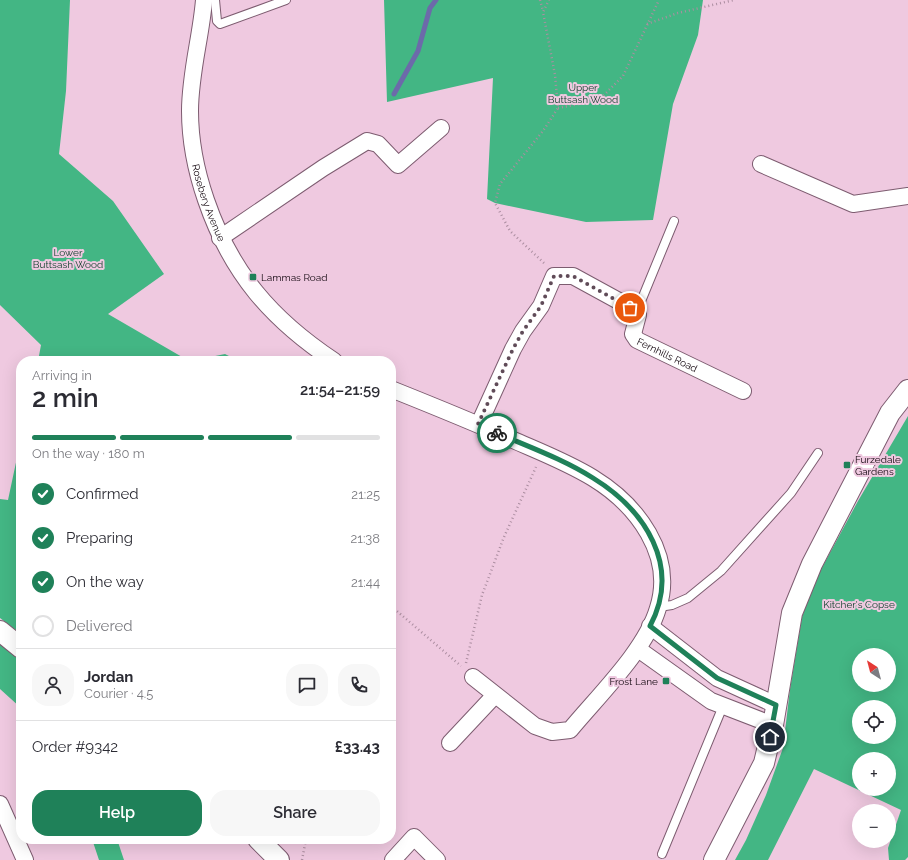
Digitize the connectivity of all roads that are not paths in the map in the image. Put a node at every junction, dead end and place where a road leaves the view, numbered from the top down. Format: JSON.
{"nodes":[{"id":1,"x":204,"y":0,"type":"edge"},
{"id":2,"x":215,"y":0,"type":"edge"},
{"id":3,"x":286,"y":0,"type":"edge"},
{"id":4,"x":441,"y":128,"type":"dead end"},
{"id":5,"x":761,"y":164,"type":"dead end"},
{"id":6,"x":908,"y":196,"type":"edge"},
{"id":7,"x":674,"y":221,"type":"dead end"},
{"id":8,"x":220,"y":238,"type":"junction"},
{"id":9,"x":637,"y":312,"type":"junction"},
{"id":10,"x":328,"y":356,"type":"edge"},
{"id":11,"x":908,"y":390,"type":"edge"},
{"id":12,"x":396,"y":391,"type":"edge"},
{"id":13,"x":743,"y":391,"type":"dead end"},
{"id":14,"x":478,"y":424,"type":"junction"},
{"id":15,"x":818,"y":453,"type":"dead end"},
{"id":16,"x":659,"y":607,"type":"junction"},
{"id":17,"x":650,"y":626,"type":"junction"},
{"id":18,"x":0,"y":631,"type":"edge"},
{"id":19,"x":16,"y":644,"type":"edge"},
{"id":20,"x":638,"y":649,"type":"junction"},
{"id":21,"x":473,"y":677,"type":"dead end"},
{"id":22,"x":495,"y":695,"type":"junction"},
{"id":23,"x":776,"y":705,"type":"junction"},
{"id":24,"x":723,"y":706,"type":"junction"},
{"id":25,"x":774,"y":725,"type":"junction"},
{"id":26,"x":450,"y":743,"type":"dead end"},
{"id":27,"x":0,"y":804,"type":"edge"},
{"id":28,"x":16,"y":840,"type":"edge"},
{"id":29,"x":18,"y":844,"type":"edge"},
{"id":30,"x":263,"y":844,"type":"edge"},
{"id":31,"x":662,"y":854,"type":"dead end"},
{"id":32,"x":25,"y":860,"type":"edge"},
{"id":33,"x":279,"y":860,"type":"edge"},
{"id":34,"x":392,"y":860,"type":"edge"},
{"id":35,"x":437,"y":860,"type":"edge"},
{"id":36,"x":714,"y":860,"type":"edge"}],
"edges":[{"from":1,"to":8,"type":"street","name":"Rosebery Avenue"},
{"from":2,"to":3,"type":"lane"},
{"from":4,"to":8,"type":"street"},
{"from":5,"to":6,"type":"street"},
{"from":7,"to":9,"type":"lane"},
{"from":8,"to":10,"type":"street","name":"Rosebery Avenue"},
{"from":9,"to":13,"type":"street","name":"Fernhills Road"},
{"from":9,"to":14,"type":"street"},
{"from":11,"to":23,"type":"street"},
{"from":12,"to":14,"type":"street"},
{"from":14,"to":16,"type":"street"},
{"from":15,"to":16,"type":"lane"},
{"from":16,"to":17,"type":"street"},
{"from":17,"to":20,"type":"street"},
{"from":17,"to":23,"type":"street"},
{"from":18,"to":19,"type":"street"},
{"from":20,"to":22,"type":"street"},
{"from":20,"to":24,"type":"street"},
{"from":21,"to":22,"type":"street"},
{"from":22,"to":26,"type":"street"},
{"from":23,"to":25,"type":"street"},
{"from":24,"to":25,"type":"street"},
{"from":24,"to":31,"type":"lane"},
{"from":25,"to":36,"type":"street"},
{"from":27,"to":28,"type":"street"},
{"from":29,"to":32,"type":"street"},
{"from":30,"to":33,"type":"street"},
{"from":34,"to":35,"type":"street"}]}
